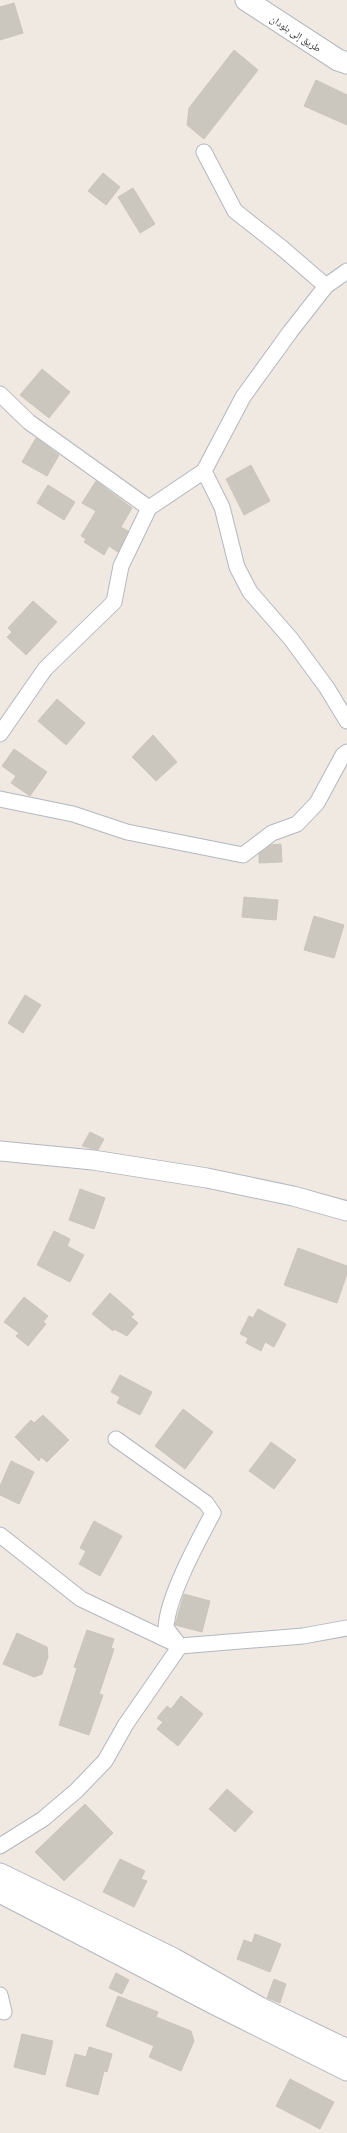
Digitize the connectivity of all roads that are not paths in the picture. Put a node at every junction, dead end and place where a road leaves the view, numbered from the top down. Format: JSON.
{"nodes":[{"id":1,"x":246,"y":0,"type":"edge"},
{"id":2,"x":347,"y":63,"type":"edge"},
{"id":3,"x":204,"y":152,"type":"dead end"},
{"id":4,"x":347,"y":271,"type":"edge"},
{"id":5,"x":326,"y":286,"type":"junction"},
{"id":6,"x":0,"y":394,"type":"edge"},
{"id":7,"x":204,"y":472,"type":"junction"},
{"id":8,"x":149,"y":508,"type":"junction"},
{"id":9,"x":347,"y":721,"type":"edge"},
{"id":10,"x":0,"y":734,"type":"edge"},
{"id":11,"x":347,"y":752,"type":"edge"},
{"id":12,"x":0,"y":799,"type":"edge"},
{"id":13,"x":0,"y":1151,"type":"edge"},
{"id":14,"x":347,"y":1211,"type":"edge"},
{"id":15,"x":116,"y":1439,"type":"dead end"},
{"id":16,"x":0,"y":1535,"type":"edge"},
{"id":17,"x":347,"y":1628,"type":"edge"},
{"id":18,"x":180,"y":1646,"type":"junction"},
{"id":19,"x":0,"y":1846,"type":"edge"},
{"id":20,"x":0,"y":1874,"type":"edge"},
{"id":21,"x":0,"y":1892,"type":"edge"},
{"id":22,"x":0,"y":1995,"type":"edge"},
{"id":23,"x":4,"y":2012,"type":"dead end"},
{"id":24,"x":347,"y":2050,"type":"edge"},
{"id":25,"x":347,"y":2070,"type":"edge"}],
"edges":[{"from":1,"to":2,"type":"main road","name":"طريق إلى بلودان"},
{"from":3,"to":5,"type":"street"},
{"from":4,"to":5,"type":"street"},
{"from":5,"to":7,"type":"street"},
{"from":6,"to":8,"type":"street"},
{"from":7,"to":8,"type":"street"},
{"from":7,"to":9,"type":"street"},
{"from":8,"to":10,"type":"street"},
{"from":11,"to":12,"type":"street"},
{"from":13,"to":14,"type":"street"},
{"from":15,"to":18,"type":"street"},
{"from":16,"to":18,"type":"street"},
{"from":17,"to":18,"type":"street"},
{"from":18,"to":19,"type":"street"},
{"from":20,"to":24,"type":"main road"},
{"from":21,"to":25,"type":"main road"},
{"from":22,"to":23,"type":"street"}]}
